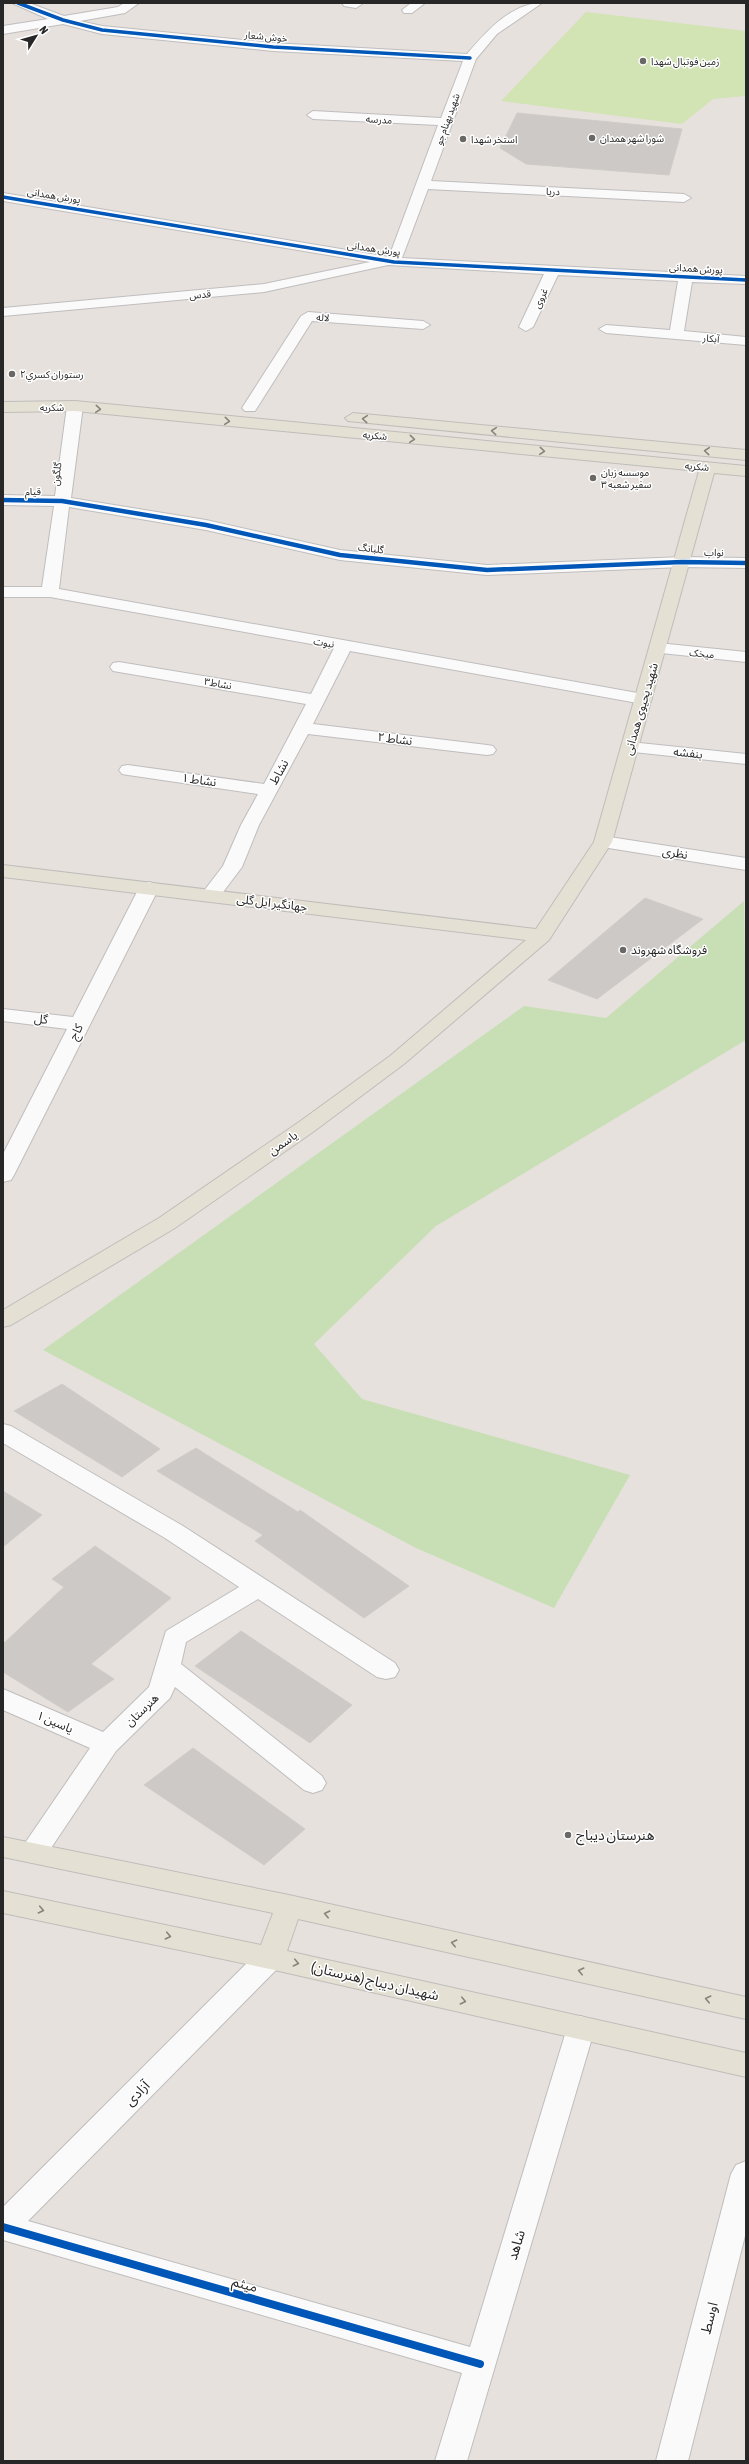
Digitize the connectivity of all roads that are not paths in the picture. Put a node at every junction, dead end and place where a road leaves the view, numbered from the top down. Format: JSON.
{"nodes":[{"id":1,"x":18,"y":3,"type":"edge"},
{"id":2,"x":133,"y":3,"type":"edge"},
{"id":3,"x":419,"y":3,"type":"edge"},
{"id":4,"x":536,"y":3,"type":"edge"},
{"id":5,"x":408,"y":10,"type":"dead end"},
{"id":6,"x":63,"y":20,"type":"junction"},
{"id":7,"x":3,"y":30,"type":"edge"},
{"id":8,"x":470,"y":58,"type":"junction"},
{"id":9,"x":313,"y":115,"type":"dead end"},
{"id":10,"x":446,"y":122,"type":"junction"},
{"id":11,"x":422,"y":185,"type":"junction"},
{"id":12,"x":3,"y":197,"type":"edge"},
{"id":13,"x":684,"y":198,"type":"dead end"},
{"id":14,"x":394,"y":262,"type":"junction"},
{"id":15,"x":553,"y":270,"type":"junction"},
{"id":16,"x":686,"y":277,"type":"junction"},
{"id":17,"x":746,"y":280,"type":"edge"},
{"id":18,"x":3,"y":312,"type":"edge"},
{"id":19,"x":423,"y":325,"type":"dead end"},
{"id":20,"x":526,"y":327,"type":"dead end"},
{"id":21,"x":606,"y":329,"type":"dead end"},
{"id":22,"x":676,"y":335,"type":"junction"},
{"id":23,"x":746,"y":341,"type":"edge"},
{"id":24,"x":3,"y":392,"type":"edge"},
{"id":25,"x":219,"y":405,"type":"dead end"},
{"id":26,"x":75,"y":406,"type":"junction"},
{"id":27,"x":234,"y":406,"type":"dead end"},
{"id":28,"x":3,"y":407,"type":"edge"},
{"id":29,"x":250,"y":408,"type":"junction"},
{"id":30,"x":265,"y":409,"type":"dead end"},
{"id":31,"x":336,"y":416,"type":"dead end"},
{"id":32,"x":746,"y":455,"type":"edge"},
{"id":33,"x":708,"y":467,"type":"junction"},
{"id":34,"x":746,"y":470,"type":"edge"},
{"id":35,"x":3,"y":500,"type":"edge"},
{"id":36,"x":62,"y":501,"type":"junction"},
{"id":37,"x":682,"y":562,"type":"junction"},
{"id":38,"x":746,"y":563,"type":"edge"},
{"id":39,"x":3,"y":592,"type":"edge"},
{"id":40,"x":50,"y":592,"type":"junction"},
{"id":41,"x":344,"y":645,"type":"junction"},
{"id":42,"x":658,"y":648,"type":"junction"},
{"id":43,"x":746,"y":658,"type":"edge"},
{"id":44,"x":119,"y":666,"type":"dead end"},
{"id":45,"x":316,"y":700,"type":"junction"},
{"id":46,"x":644,"y":700,"type":"junction"},
{"id":47,"x":302,"y":728,"type":"junction"},
{"id":48,"x":630,"y":747,"type":"junction"},
{"id":49,"x":487,"y":750,"type":"dead end"},
{"id":50,"x":746,"y":759,"type":"edge"},
{"id":51,"x":128,"y":770,"type":"dead end"},
{"id":52,"x":270,"y":790,"type":"junction"},
{"id":53,"x":604,"y":842,"type":"junction"},
{"id":54,"x":746,"y":864,"type":"edge"},
{"id":55,"x":3,"y":871,"type":"edge"},
{"id":56,"x":149,"y":888,"type":"junction"},
{"id":57,"x":210,"y":896,"type":"junction"},
{"id":58,"x":542,"y":936,"type":"junction"},
{"id":59,"x":3,"y":1015,"type":"edge"},
{"id":60,"x":80,"y":1024,"type":"junction"},
{"id":61,"x":6,"y":1163,"type":"edge"},
{"id":62,"x":3,"y":1320,"type":"edge"},
{"id":63,"x":3,"y":1432,"type":"edge"},
{"id":64,"x":258,"y":1587,"type":"junction"},
{"id":65,"x":167,"y":1667,"type":"junction"},
{"id":66,"x":386,"y":1670,"type":"dead end"},
{"id":67,"x":3,"y":1699,"type":"edge"},
{"id":68,"x":107,"y":1744,"type":"junction"},
{"id":69,"x":314,"y":1783,"type":"dead end"},
{"id":70,"x":3,"y":1847,"type":"edge"},
{"id":71,"x":33,"y":1853,"type":"junction"},
{"id":72,"x":3,"y":1902,"type":"edge"},
{"id":73,"x":289,"y":1906,"type":"junction"},
{"id":74,"x":270,"y":1958,"type":"junction"},
{"id":75,"x":746,"y":2008,"type":"edge"},
{"id":76,"x":581,"y":2028,"type":"junction"},
{"id":77,"x":746,"y":2065,"type":"edge"},
{"id":78,"x":746,"y":2174,"type":"edge"},
{"id":79,"x":3,"y":2227,"type":"edge"},
{"id":80,"x":480,"y":2364,"type":"junction"},
{"id":81,"x":451,"y":2461,"type":"edge"},
{"id":82,"x":672,"y":2461,"type":"edge"}],
"edges":[{"from":1,"to":6,"type":"street","name":"خوش شعار"},
{"from":2,"to":6,"type":"street"},
{"from":3,"to":5,"type":"street"},
{"from":4,"to":8,"type":"street","name":"شهید بهنام جو"},
{"from":6,"to":7,"type":"street"},
{"from":6,"to":8,"type":"street","name":"خوش شعار"},
{"from":8,"to":10,"type":"street","name":"شهید بهنام جو"},
{"from":9,"to":10,"type":"street","name":"مدرسه"},
{"from":10,"to":11,"type":"street","name":"شهید بهنام جو"},
{"from":11,"to":13,"type":"street","name":"دریا"},
{"from":11,"to":14,"type":"street","name":"شهید بهنام جو"},
{"from":12,"to":14,"type":"street","name":"پورش همدانی"},
{"from":14,"to":15,"type":"street","name":"پورش همدانی"},
{"from":14,"to":18,"type":"street","name":"قدس"},
{"from":15,"to":16,"type":"street","name":"پورش همدانی"},
{"from":15,"to":20,"type":"street","name":"غروی"},
{"from":16,"to":17,"type":"street","name":"پورش همدانی"},
{"from":16,"to":22,"type":"street"},
{"from":19,"to":29,"type":"street","name":"لاله"},
{"from":21,"to":22,"type":"street","name":"آبکار"},
{"from":22,"to":23,"type":"street","name":"آبکار"},
{"from":24,"to":25,"type":"main road","name":"شکریه"},
{"from":26,"to":28,"type":"main road","name":"شکریه"},
{"from":26,"to":33,"type":"main road","name":"شکریه","one_way":true},
{"from":26,"to":36,"type":"street","name":"گلگون"},
{"from":27,"to":29,"type":"main road"},
{"from":29,"to":30,"type":"main road"},
{"from":32,"to":31,"type":"main road","name":"شکریه","one_way":true},
{"from":33,"to":34,"type":"main road","name":"شکریه"},
{"from":33,"to":37,"type":"main road","name":"شهید یحیوی همدانی"},
{"from":35,"to":36,"type":"street","name":"قیام"},
{"from":36,"to":37,"type":"street","name":"گلبانگ"},
{"from":36,"to":40,"type":"street","name":"گلگون"},
{"from":37,"to":38,"type":"street","name":"نواب"},
{"from":37,"to":42,"type":"main road","name":"شهید یحیوی همدانی"},
{"from":39,"to":40,"type":"street","name":"نبوت"},
{"from":40,"to":41,"type":"street","name":"نبوت"},
{"from":41,"to":45,"type":"street","name":"نشاط"},
{"from":41,"to":46,"type":"street","name":"نبوت"},
{"from":42,"to":43,"type":"street","name":"میخک"},
{"from":42,"to":46,"type":"main road","name":"شهید یحیوی همدانی"},
{"from":44,"to":45,"type":"street","name":"نشاط۳"},
{"from":45,"to":47,"type":"street","name":"نشاط"},
{"from":46,"to":48,"type":"main road","name":"شهید یحیوی همدانی"},
{"from":47,"to":49,"type":"street","name":"نشاط ۲"},
{"from":47,"to":52,"type":"street","name":"نشاط"},
{"from":48,"to":50,"type":"street","name":"بنفشه"},
{"from":48,"to":53,"type":"main road","name":"شهید یحیوی همدانی"},
{"from":51,"to":52,"type":"street","name":"نشاط ۱"},
{"from":52,"to":57,"type":"street","name":"نشاط"},
{"from":53,"to":54,"type":"street","name":"نظری"},
{"from":53,"to":58,"type":"main road","name":"شهید یحیوی همدانی"},
{"from":55,"to":56,"type":"main road","name":"جهانگیر ایل گلی"},
{"from":56,"to":57,"type":"main road","name":"جهانگیر ایل گلی"},
{"from":56,"to":60,"type":"street","name":"کاج"},
{"from":57,"to":58,"type":"main road","name":"جهانگیر ایل گلی"},
{"from":58,"to":62,"type":"main road","name":"یاسمن"},
{"from":59,"to":60,"type":"street","name":"گل"},
{"from":60,"to":61,"type":"street","name":"کاج"},
{"from":63,"to":64,"type":"street"},
{"from":64,"to":65,"type":"street","name":"هنرستان"},
{"from":64,"to":66,"type":"street"},
{"from":65,"to":68,"type":"street","name":"هنرستان"},
{"from":65,"to":69,"type":"street"},
{"from":67,"to":68,"type":"street","name":"یاسین ۱"},
{"from":68,"to":71,"type":"street","name":"هنرستان"},
{"from":70,"to":71,"type":"main road"},
{"from":71,"to":73,"type":"main road"},
{"from":72,"to":74,"type":"main road","name":"شهیدان دیباج (هنرستان)","one_way":true},
{"from":73,"to":74,"type":"main road"},
{"from":75,"to":73,"type":"main road","one_way":true},
{"from":74,"to":76,"type":"main road","name":"شهیدان دیباج (هنرستان)","one_way":true},
{"from":74,"to":79,"type":"street","name":"آزادی"},
{"from":76,"to":77,"type":"main road","name":"شهیدان دیباج (هنرستان)"},
{"from":76,"to":80,"type":"street","name":"شاهد"},
{"from":78,"to":82,"type":"street","name":"اوسط"},
{"from":79,"to":80,"type":"street","name":"میثم"},
{"from":80,"to":81,"type":"street","name":"شاهد"}]}
